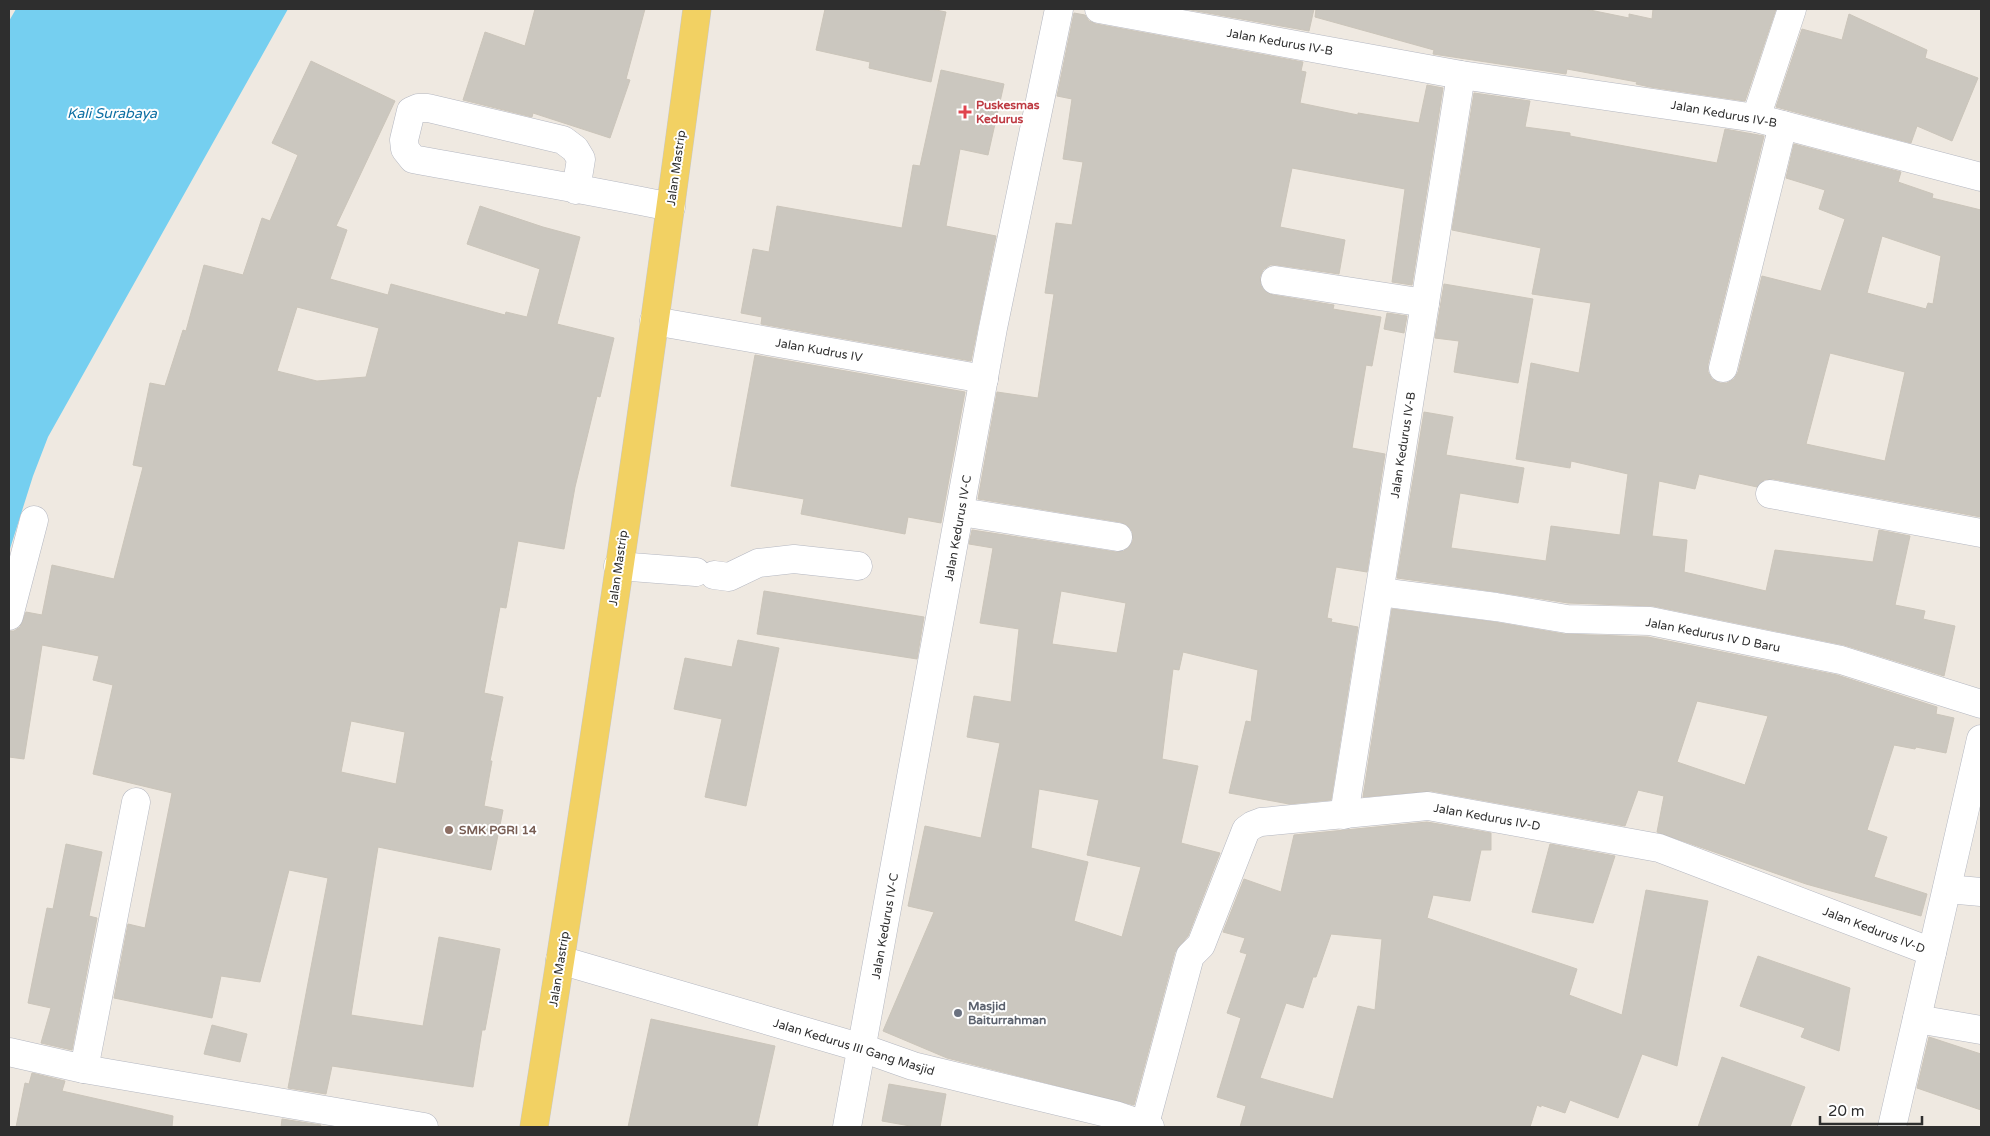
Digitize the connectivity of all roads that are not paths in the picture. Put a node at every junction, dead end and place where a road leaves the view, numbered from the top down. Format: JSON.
{"nodes":[{"id":1,"x":697,"y":9,"type":"edge"},
{"id":2,"x":1059,"y":9,"type":"edge"},
{"id":3,"x":1099,"y":9,"type":"edge"},
{"id":4,"x":1792,"y":9,"type":"edge"},
{"id":5,"x":1461,"y":75,"type":"junction"},
{"id":6,"x":1756,"y":118,"type":"junction"},
{"id":7,"x":1783,"y":124,"type":"junction"},
{"id":8,"x":1981,"y":177,"type":"edge"},
{"id":9,"x":576,"y":190,"type":"junction"},
{"id":10,"x":671,"y":208,"type":"junction"},
{"id":11,"x":1275,"y":280,"type":"dead end"},
{"id":12,"x":1425,"y":303,"type":"junction"},
{"id":13,"x":654,"y":321,"type":"junction"},
{"id":14,"x":1723,"y":368,"type":"dead end"},
{"id":15,"x":984,"y":379,"type":"junction"},
{"id":16,"x":1770,"y":494,"type":"dead end"},
{"id":17,"x":961,"y":512,"type":"junction"},
{"id":18,"x":34,"y":520,"type":"dead end"},
{"id":19,"x":1981,"y":533,"type":"edge"},
{"id":20,"x":1118,"y":537,"type":"dead end"},
{"id":21,"x":618,"y":566,"type":"junction"},
{"id":22,"x":858,"y":566,"type":"dead end"},
{"id":23,"x":1380,"y":592,"type":"junction"},
{"id":24,"x":9,"y":616,"type":"edge"},
{"id":25,"x":1981,"y":704,"type":"edge"},
{"id":26,"x":1981,"y":739,"type":"edge"},
{"id":27,"x":1977,"y":777,"type":"edge"},
{"id":28,"x":136,"y":802,"type":"dead end"},
{"id":29,"x":1344,"y":815,"type":"junction"},
{"id":30,"x":1947,"y":889,"type":"junction"},
{"id":31,"x":1981,"y":892,"type":"edge"},
{"id":32,"x":1932,"y":952,"type":"junction"},
{"id":33,"x":560,"y":960,"type":"junction"},
{"id":34,"x":1917,"y":1018,"type":"junction"},
{"id":35,"x":1981,"y":1030,"type":"edge"},
{"id":36,"x":862,"y":1048,"type":"junction"},
{"id":37,"x":9,"y":1052,"type":"edge"},
{"id":38,"x":84,"y":1068,"type":"junction"},
{"id":39,"x":1147,"y":1126,"type":"edge"},
{"id":40,"x":424,"y":1127,"type":"edge"},
{"id":41,"x":534,"y":1127,"type":"edge"},
{"id":42,"x":847,"y":1127,"type":"edge"},
{"id":43,"x":1892,"y":1127,"type":"edge"}],
"edges":[{"from":1,"to":10,"type":"main road","name":"Jalan Mastrip"},
{"from":2,"to":15,"type":"street","name":"Jalan Kedurus IV-C"},
{"from":3,"to":5,"type":"street","name":"Jalan Kedurus IV-B"},
{"from":4,"to":6,"type":"street"},
{"from":5,"to":6,"type":"street","name":"Jalan Kedurus IV-B"},
{"from":5,"to":12,"type":"street","name":"Jalan Kedurus IV-B"},
{"from":6,"to":7,"type":"street","name":"Jalan Kedurus IV-B"},
{"from":7,"to":8,"type":"street","name":"Jalan Kedurus IV-B"},
{"from":7,"to":14,"type":"street"},
{"from":9,"to":9,"type":"street"},
{"from":9,"to":10,"type":"street"},
{"from":10,"to":13,"type":"main road","name":"Jalan Mastrip"},
{"from":11,"to":12,"type":"street"},
{"from":12,"to":23,"type":"street","name":"Jalan Kedurus IV-B"},
{"from":13,"to":15,"type":"street","name":"Jalan Kudrus IV"},
{"from":13,"to":21,"type":"main road","name":"Jalan Mastrip"},
{"from":15,"to":17,"type":"street","name":"Jalan Kedurus IV-C"},
{"from":16,"to":19,"type":"street"},
{"from":17,"to":20,"type":"street"},
{"from":17,"to":36,"type":"street","name":"Jalan Kedurus IV-C"},
{"from":18,"to":24,"type":"street"},
{"from":21,"to":22,"type":"street"},
{"from":21,"to":33,"type":"main road","name":"Jalan Mastrip"},
{"from":23,"to":25,"type":"street","name":"Jalan Kedurus IV D Baru"},
{"from":23,"to":29,"type":"street","name":"Jalan Kedurus IV-B"},
{"from":26,"to":27,"type":"street"},
{"from":27,"to":30,"type":"street"},
{"from":28,"to":38,"type":"street"},
{"from":29,"to":32,"type":"street","name":"Jalan Kedurus IV-D"},
{"from":29,"to":39,"type":"street","name":"Jalan Kedurus IV-D"},
{"from":30,"to":31,"type":"street"},
{"from":30,"to":32,"type":"street"},
{"from":32,"to":34,"type":"street"},
{"from":33,"to":36,"type":"street","name":"Jalan Kedurus III Gang Masjid"},
{"from":33,"to":41,"type":"main road","name":"Jalan Mastrip"},
{"from":34,"to":35,"type":"street"},
{"from":34,"to":43,"type":"street"},
{"from":36,"to":39,"type":"street","name":"Jalan Kedurus III Gang Masjid"},
{"from":36,"to":42,"type":"street","name":"Jalan Kedurus IV-C"},
{"from":37,"to":38,"type":"street"},
{"from":38,"to":40,"type":"street"}]}
